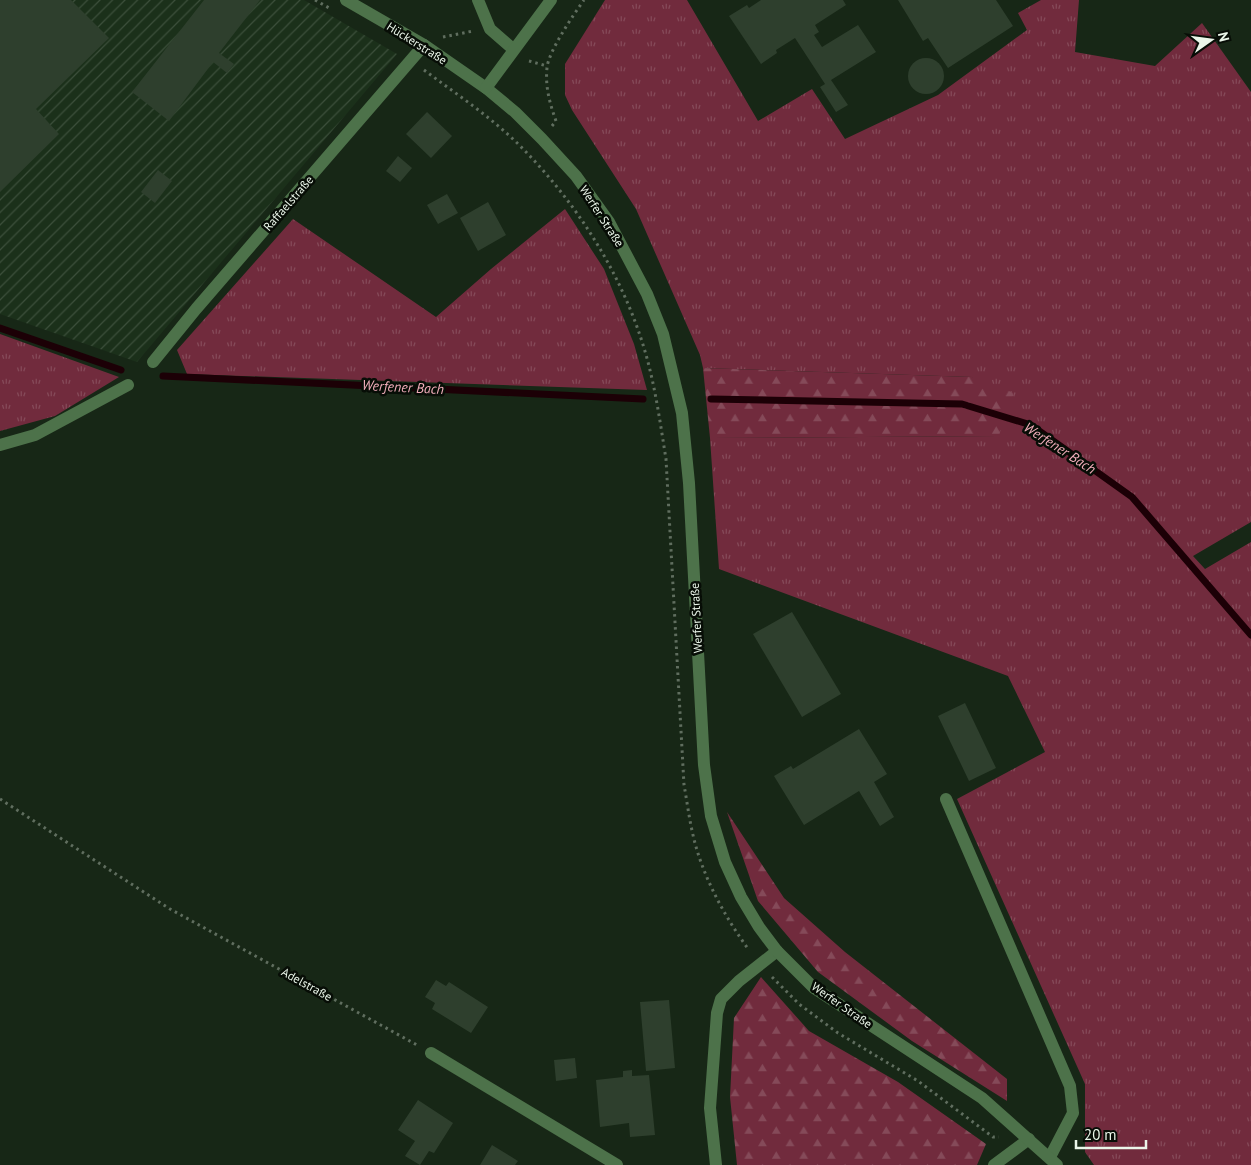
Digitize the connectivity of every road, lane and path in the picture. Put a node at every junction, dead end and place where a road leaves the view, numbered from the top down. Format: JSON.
{"nodes":[{"id":1,"x":346,"y":0,"type":"edge"},
{"id":2,"x":478,"y":0,"type":"edge"},
{"id":3,"x":551,"y":0,"type":"edge"},
{"id":4,"x":584,"y":0,"type":"edge"},
{"id":5,"x":475,"y":31,"type":"dead end"},
{"id":6,"x":435,"y":32,"type":"dead end"},
{"id":7,"x":424,"y":45,"type":"junction"},
{"id":8,"x":511,"y":52,"type":"junction"},
{"id":9,"x":547,"y":66,"type":"junction"},
{"id":10,"x":486,"y":88,"type":"junction"},
{"id":11,"x":542,"y":139,"type":"junction"},
{"id":12,"x":526,"y":152,"type":"dead end"},
{"id":13,"x":153,"y":362,"type":"dead end"},
{"id":14,"x":128,"y":385,"type":"dead end"},
{"id":15,"x":0,"y":445,"type":"edge"},
{"id":16,"x":0,"y":799,"type":"edge"},
{"id":17,"x":946,"y":799,"type":"dead end"},
{"id":18,"x":777,"y":951,"type":"junction"},
{"id":19,"x":431,"y":1053,"type":"joint"},
{"id":20,"x":1029,"y":1139,"type":"junction"},
{"id":21,"x":1053,"y":1161,"type":"edge"},
{"id":22,"x":617,"y":1165,"type":"edge"},
{"id":23,"x":716,"y":1165,"type":"edge"},
{"id":24,"x":994,"y":1165,"type":"edge"}],
"edges":[{"from":1,"to":7,"type":"street","name":"Hückerstraße"},
{"from":2,"to":8,"type":"street"},
{"from":3,"to":8,"type":"street"},
{"from":4,"to":9,"type":"path"},
{"from":5,"to":6,"type":"path"},
{"from":7,"to":10,"type":"street","name":"Hückerstraße"},
{"from":7,"to":13,"type":"street","name":"Raffaelstraße"},
{"from":8,"to":9,"type":"path"},
{"from":8,"to":10,"type":"street"},
{"from":9,"to":11,"type":"path"},
{"from":10,"to":11,"type":"street","name":"Werfer Straße"},
{"from":11,"to":12,"type":"path"},
{"from":11,"to":18,"type":"street","name":"Werfer Straße"},
{"from":14,"to":15,"type":"street"},
{"from":16,"to":19,"type":"path","name":"Adelstraße"},
{"from":17,"to":21,"type":"street"},
{"from":18,"to":20,"type":"street","name":"Werfer Straße"},
{"from":18,"to":23,"type":"street"},
{"from":19,"to":22,"type":"street"},
{"from":20,"to":21,"type":"street","name":"Werfer Straße"},
{"from":20,"to":24,"type":"street"}]}
